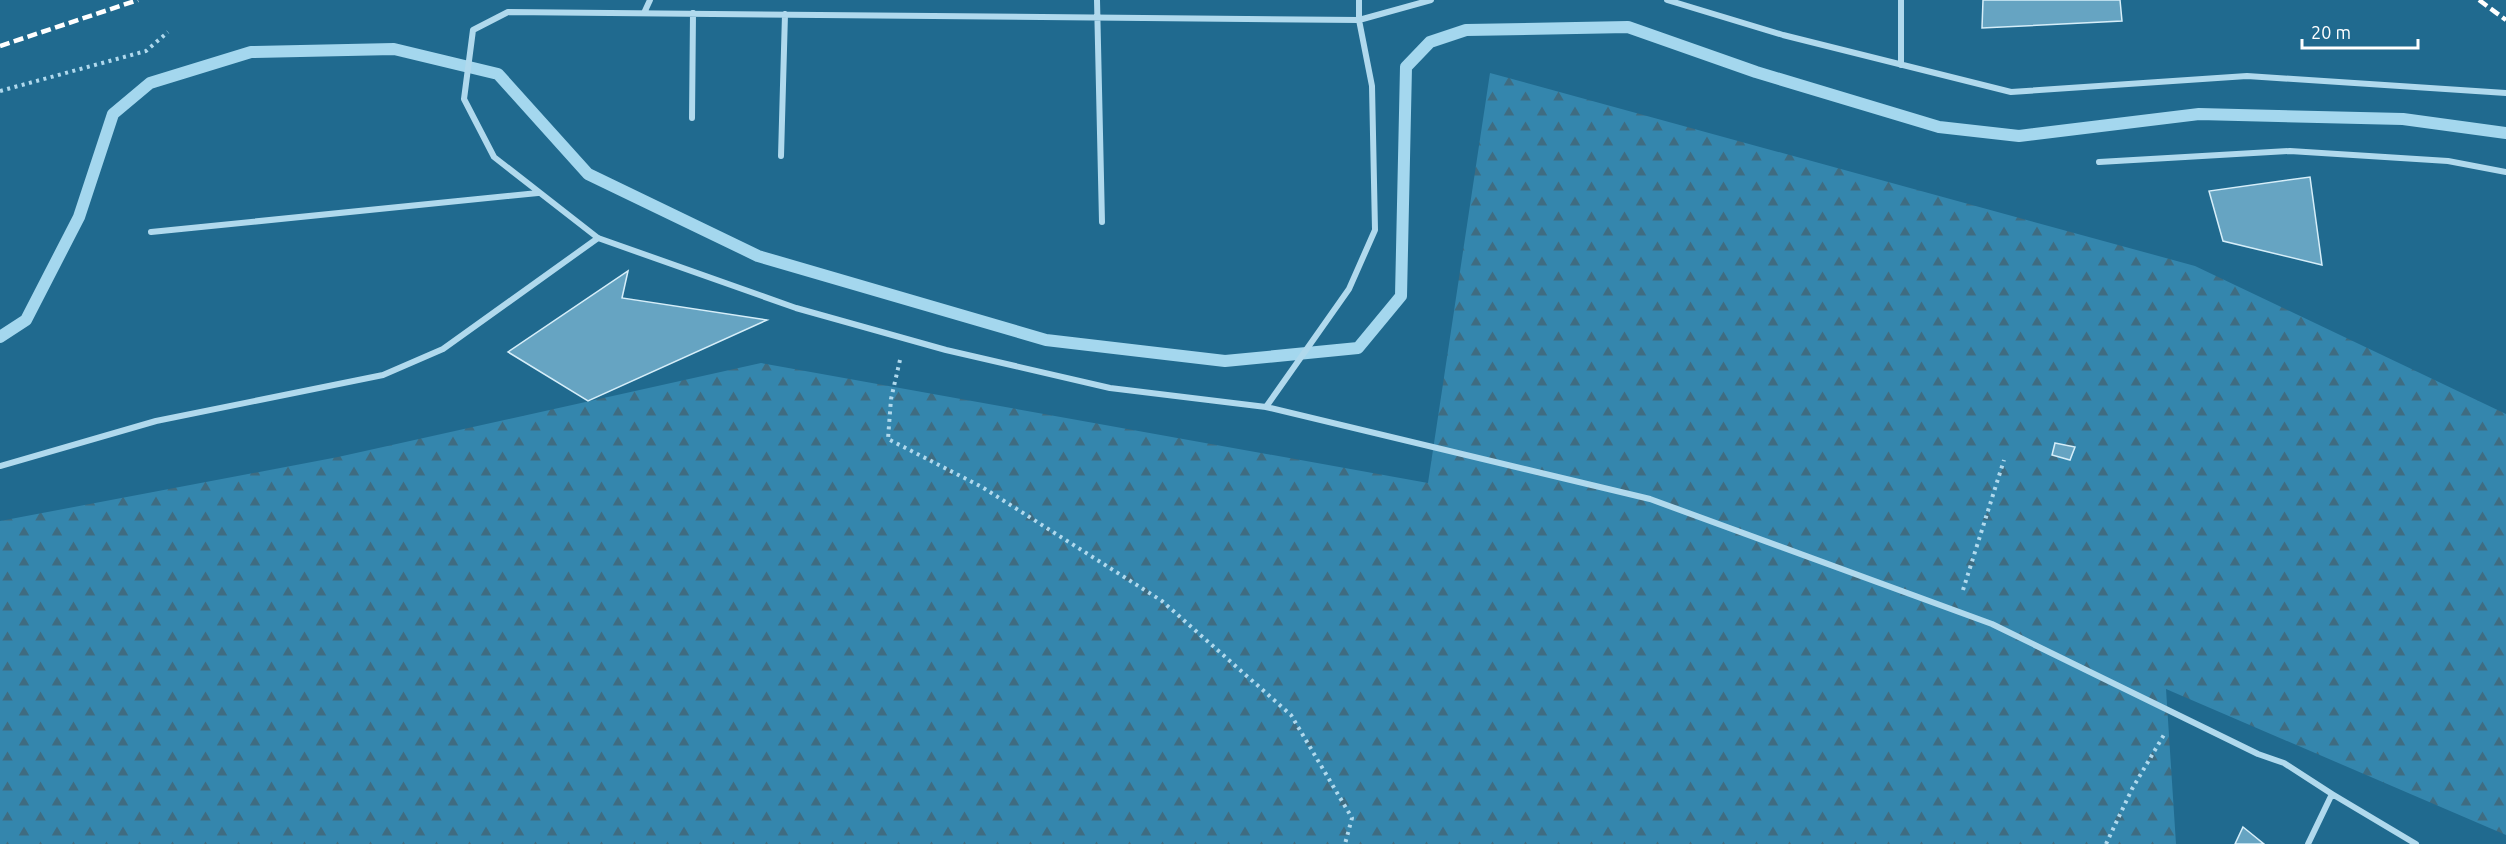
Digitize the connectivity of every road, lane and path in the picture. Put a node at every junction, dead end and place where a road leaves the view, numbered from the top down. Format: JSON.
{"nodes":[{"id":1,"x":650,"y":0,"type":"edge"},
{"id":2,"x":1097,"y":0,"type":"edge"},
{"id":3,"x":1359,"y":0,"type":"edge"},
{"id":4,"x":1431,"y":0,"type":"edge"},
{"id":5,"x":1667,"y":0,"type":"edge"},
{"id":6,"x":1901,"y":0,"type":"edge"},
{"id":7,"x":644,"y":13,"type":"junction"},
{"id":8,"x":693,"y":14,"type":"junction"},
{"id":9,"x":785,"y":14,"type":"junction"},
{"id":10,"x":1097,"y":16,"type":"junction"},
{"id":11,"x":1359,"y":20,"type":"junction"},
{"id":12,"x":168,"y":32,"type":"dead end"},
{"id":13,"x":1901,"y":65,"type":"junction"},
{"id":14,"x":0,"y":91,"type":"edge"},
{"id":15,"x":2506,"y":93,"type":"edge"},
{"id":16,"x":692,"y":118,"type":"dead end"},
{"id":17,"x":781,"y":156,"type":"dead end"},
{"id":18,"x":2099,"y":162,"type":"dead end"},
{"id":19,"x":2506,"y":172,"type":"edge"},
{"id":20,"x":537,"y":193,"type":"junction"},
{"id":21,"x":1102,"y":222,"type":"dead end"},
{"id":22,"x":151,"y":232,"type":"dead end"},
{"id":23,"x":598,"y":238,"type":"junction"},
{"id":24,"x":906,"y":339,"type":"junction"},
{"id":25,"x":1266,"y":407,"type":"junction"},
{"id":26,"x":2004,"y":460,"type":"dead end"},
{"id":27,"x":0,"y":466,"type":"edge"},
{"id":28,"x":1957,"y":611,"type":"junction"},
{"id":29,"x":2176,"y":714,"type":"junction"},
{"id":30,"x":2332,"y":794,"type":"junction"},
{"id":31,"x":1345,"y":844,"type":"edge"},
{"id":32,"x":2106,"y":844,"type":"edge"},
{"id":33,"x":2308,"y":844,"type":"edge"},
{"id":34,"x":2416,"y":844,"type":"edge"}],
"edges":[{"from":1,"to":7,"type":"street"},
{"from":2,"to":10,"type":"street"},
{"from":3,"to":11,"type":"street"},
{"from":4,"to":11,"type":"street"},
{"from":5,"to":13,"type":"street"},
{"from":6,"to":13,"type":"street"},
{"from":7,"to":8,"type":"street"},
{"from":7,"to":20,"type":"street"},
{"from":8,"to":9,"type":"street"},
{"from":8,"to":16,"type":"street"},
{"from":9,"to":10,"type":"street"},
{"from":9,"to":17,"type":"street"},
{"from":10,"to":11,"type":"street"},
{"from":10,"to":21,"type":"street"},
{"from":11,"to":25,"type":"street"},
{"from":12,"to":14,"type":"path"},
{"from":13,"to":15,"type":"street"},
{"from":18,"to":19,"type":"street"},
{"from":20,"to":22,"type":"street"},
{"from":20,"to":23,"type":"street"},
{"from":23,"to":24,"type":"street"},
{"from":23,"to":27,"type":"street"},
{"from":24,"to":25,"type":"street"},
{"from":24,"to":31,"type":"path"},
{"from":25,"to":28,"type":"street"},
{"from":26,"to":28,"type":"path"},
{"from":28,"to":29,"type":"street"},
{"from":29,"to":30,"type":"street"},
{"from":29,"to":32,"type":"path"},
{"from":30,"to":33,"type":"street"},
{"from":30,"to":34,"type":"street"}]}
